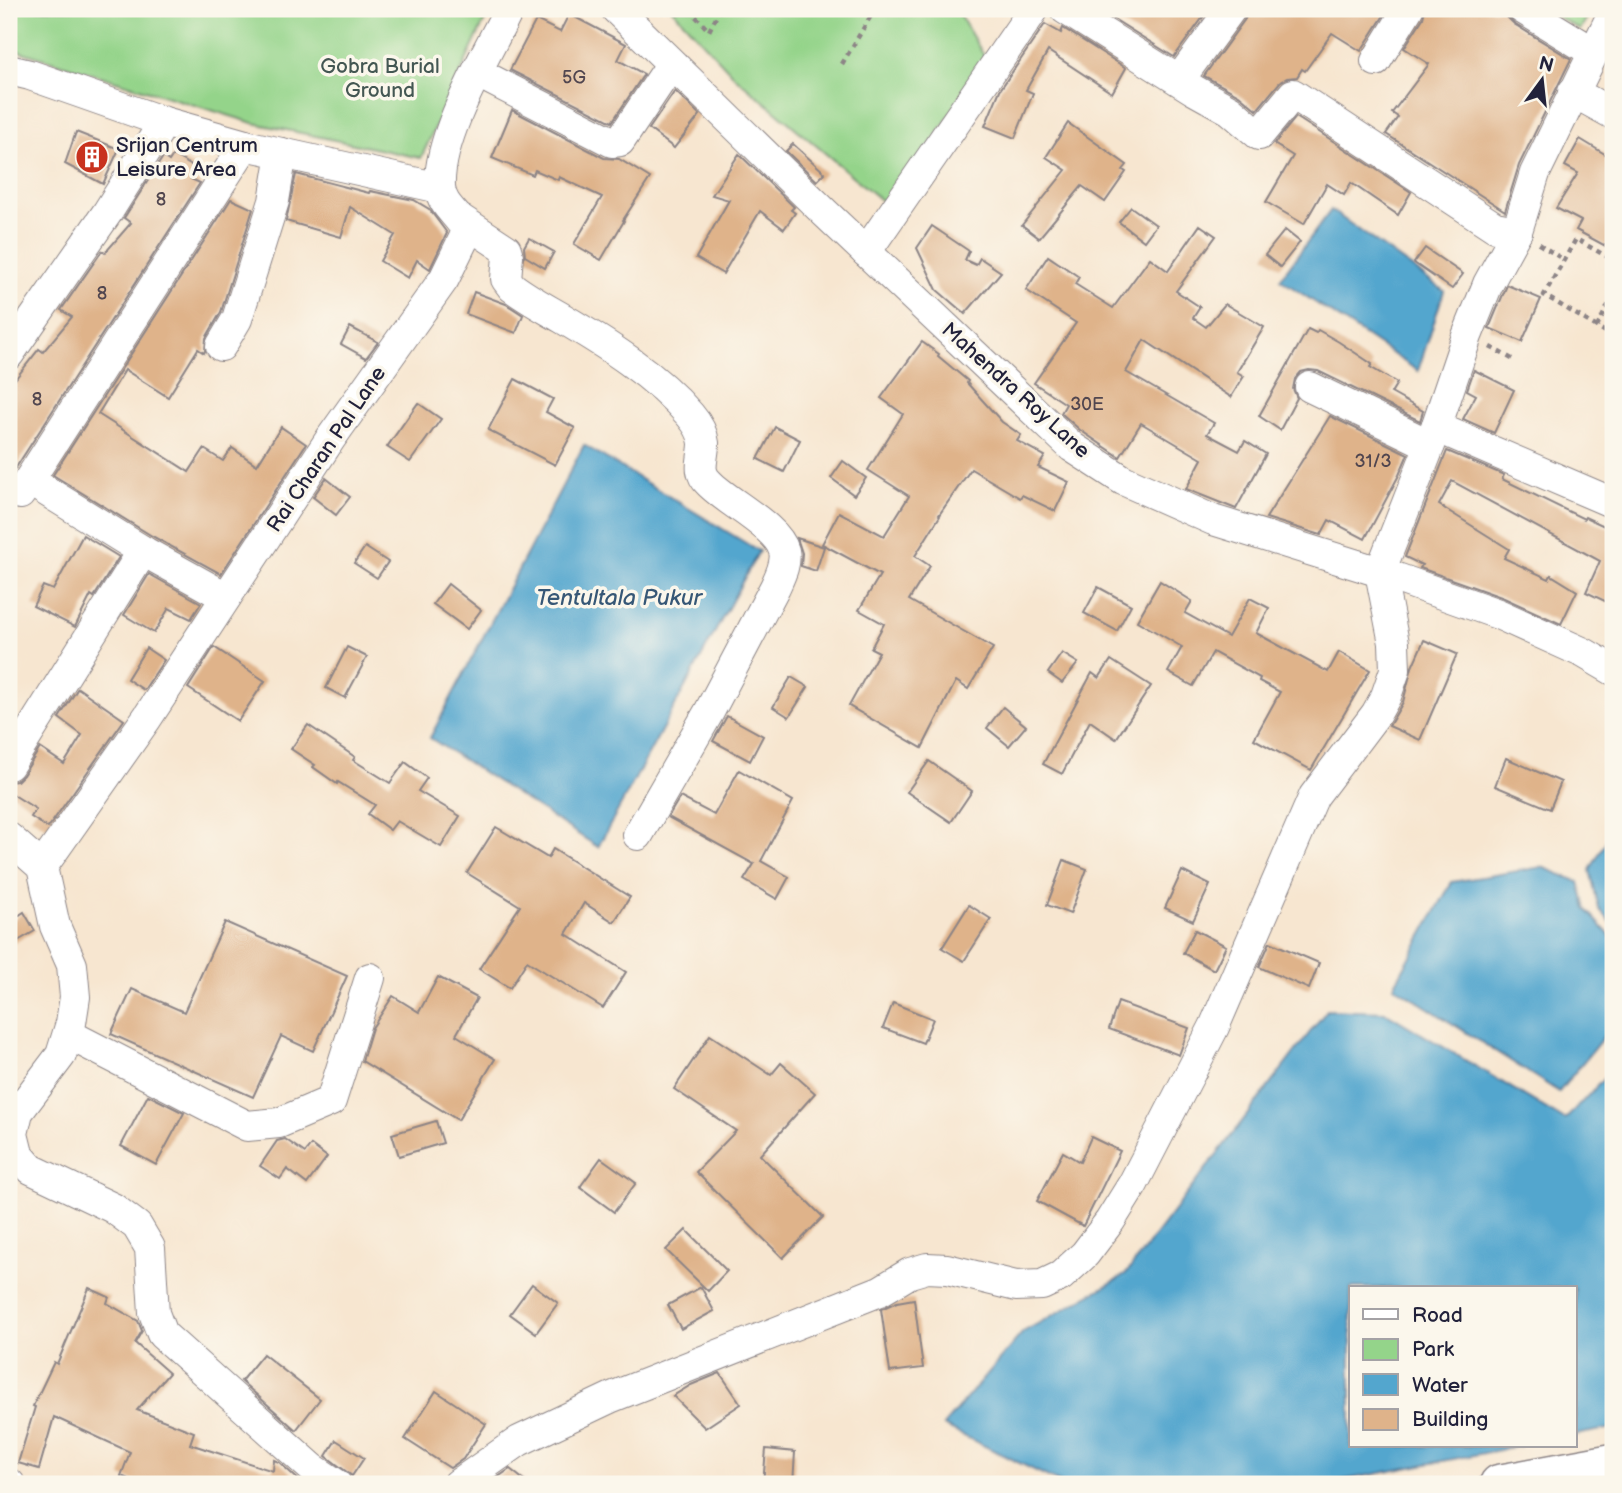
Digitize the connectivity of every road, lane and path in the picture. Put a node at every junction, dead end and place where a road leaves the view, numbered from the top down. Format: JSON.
{"nodes":[{"id":1,"x":509,"y":9,"type":"edge"},
{"id":2,"x":616,"y":9,"type":"edge"},
{"id":3,"x":689,"y":9,"type":"edge"},
{"id":4,"x":720,"y":9,"type":"edge"},
{"id":5,"x":875,"y":9,"type":"edge"},
{"id":6,"x":1034,"y":9,"type":"edge"},
{"id":7,"x":1065,"y":9,"type":"edge"},
{"id":8,"x":1231,"y":9,"type":"edge"},
{"id":9,"x":1408,"y":9,"type":"edge"},
{"id":10,"x":1523,"y":9,"type":"edge"},
{"id":11,"x":1613,"y":13,"type":"edge"},
{"id":12,"x":1107,"y":20,"type":"edge"},
{"id":13,"x":1594,"y":52,"type":"junction"},
{"id":14,"x":1376,"y":61,"type":"dead end"},
{"id":15,"x":842,"y":64,"type":"dead end"},
{"id":16,"x":671,"y":65,"type":"junction"},
{"id":17,"x":9,"y":70,"type":"edge"},
{"id":18,"x":478,"y":73,"type":"junction"},
{"id":19,"x":1179,"y":80,"type":"junction"},
{"id":20,"x":1573,"y":92,"type":"junction"},
{"id":21,"x":1613,"y":114,"type":"edge"},
{"id":22,"x":164,"y":122,"type":"junction"},
{"id":23,"x":245,"y":145,"type":"junction"},
{"id":24,"x":282,"y":153,"type":"junction"},
{"id":25,"x":440,"y":188,"type":"junction"},
{"id":26,"x":462,"y":220,"type":"junction"},
{"id":27,"x":1517,"y":231,"type":"junction"},
{"id":28,"x":866,"y":252,"type":"junction"},
{"id":29,"x":1613,"y":260,"type":"edge"},
{"id":30,"x":1613,"y":296,"type":"edge"},
{"id":31,"x":1597,"y":327,"type":"junction"},
{"id":32,"x":1613,"y":336,"type":"edge"},
{"id":33,"x":221,"y":346,"type":"dead end"},
{"id":34,"x":9,"y":354,"type":"edge"},
{"id":35,"x":1310,"y":387,"type":"dead end"},
{"id":36,"x":1433,"y":436,"type":"junction"},
{"id":37,"x":1613,"y":503,"type":"edge"},
{"id":38,"x":142,"y":551,"type":"junction"},
{"id":39,"x":1380,"y":572,"type":"junction"},
{"id":40,"x":226,"y":597,"type":"junction"},
{"id":41,"x":1613,"y":670,"type":"edge"},
{"id":42,"x":9,"y":765,"type":"edge"},
{"id":43,"x":638,"y":835,"type":"dead end"},
{"id":44,"x":9,"y":838,"type":"edge"},
{"id":45,"x":42,"y":867,"type":"junction"},
{"id":46,"x":370,"y":978,"type":"dead end"},
{"id":47,"x":68,"y":1034,"type":"junction"},
{"id":48,"x":13,"y":1109,"type":"edge"},
{"id":49,"x":1613,"y":1463,"type":"edge"},
{"id":50,"x":1613,"y":1481,"type":"edge"},
{"id":51,"x":336,"y":1484,"type":"edge"},
{"id":52,"x":458,"y":1484,"type":"edge"},
{"id":53,"x":1499,"y":1484,"type":"edge"},
{"id":54,"x":1598,"y":1484,"type":"edge"}],
"edges":[{"from":1,"to":18,"type":"street"},
{"from":2,"to":16,"type":"street","name":"Mahendra Roy Lane"},
{"from":3,"to":4,"type":"path"},
{"from":5,"to":15,"type":"path"},
{"from":6,"to":28,"type":"street"},
{"from":7,"to":12,"type":"street"},
{"from":8,"to":19,"type":"street"},
{"from":9,"to":14,"type":"street"},
{"from":10,"to":13,"type":"street"},
{"from":11,"to":13,"type":"street"},
{"from":12,"to":19,"type":"street"},
{"from":13,"to":20,"type":"street"},
{"from":16,"to":18,"type":"street"},
{"from":16,"to":28,"type":"street","name":"Mahendra Roy Lane"},
{"from":17,"to":22,"type":"street"},
{"from":18,"to":25,"type":"street"},
{"from":19,"to":27,"type":"street"},
{"from":20,"to":21,"type":"street"},
{"from":20,"to":27,"type":"street"},
{"from":22,"to":23,"type":"street"},
{"from":22,"to":34,"type":"street"},
{"from":23,"to":24,"type":"street"},
{"from":23,"to":38,"type":"street"},
{"from":24,"to":25,"type":"street"},
{"from":24,"to":33,"type":"street"},
{"from":25,"to":26,"type":"street"},
{"from":26,"to":40,"type":"street","name":"Rai Charan Pal Lane"},
{"from":26,"to":43,"type":"street"},
{"from":27,"to":36,"type":"street"},
{"from":28,"to":39,"type":"street","name":"Mahendra Roy Lane"},
{"from":29,"to":31,"type":"path"},
{"from":30,"to":31,"type":"path"},
{"from":31,"to":32,"type":"path"},
{"from":35,"to":36,"type":"street"},
{"from":36,"to":37,"type":"street"},
{"from":36,"to":39,"type":"street"},
{"from":38,"to":40,"type":"street"},
{"from":38,"to":42,"type":"street"},
{"from":39,"to":41,"type":"street","name":"Mahendra Roy Lane"},
{"from":39,"to":52,"type":"street"},
{"from":40,"to":45,"type":"street","name":"Rai Charan Pal Lane"},
{"from":44,"to":45,"type":"street"},
{"from":45,"to":47,"type":"street"},
{"from":46,"to":47,"type":"street"},
{"from":47,"to":48,"type":"street"},
{"from":48,"to":51,"type":"street"},
{"from":49,"to":53,"type":"main road"},
{"from":50,"to":54,"type":"main road"}]}
